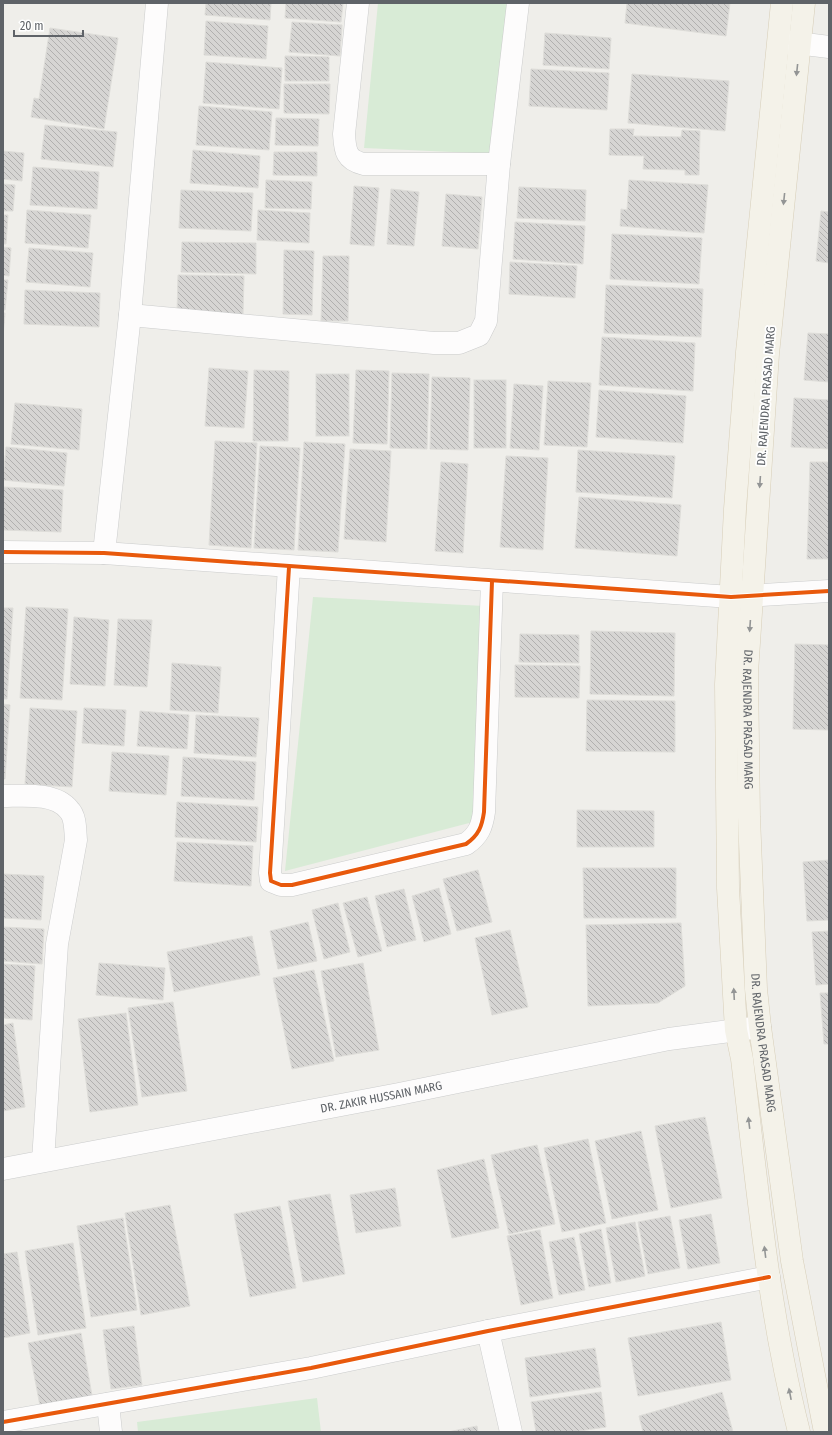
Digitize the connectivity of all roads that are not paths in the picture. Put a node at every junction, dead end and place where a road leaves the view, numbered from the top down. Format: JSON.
{"nodes":[{"id":1,"x":157,"y":3,"type":"edge"},
{"id":2,"x":358,"y":3,"type":"edge"},
{"id":3,"x":518,"y":3,"type":"edge"},
{"id":4,"x":782,"y":3,"type":"edge"},
{"id":5,"x":804,"y":3,"type":"edge"},
{"id":6,"x":778,"y":41,"type":"junction"},
{"id":7,"x":800,"y":43,"type":"junction"},
{"id":8,"x":829,"y":47,"type":"edge"},
{"id":9,"x":499,"y":164,"type":"junction"},
{"id":10,"x":130,"y":315,"type":"junction"},
{"id":11,"x":3,"y":552,"type":"edge"},
{"id":12,"x":104,"y":553,"type":"junction"},
{"id":13,"x":289,"y":567,"type":"junction"},
{"id":14,"x":492,"y":581,"type":"junction"},
{"id":15,"x":829,"y":591,"type":"edge"},
{"id":16,"x":752,"y":596,"type":"junction"},
{"id":17,"x":731,"y":597,"type":"junction"},
{"id":18,"x":3,"y":796,"type":"edge"},
{"id":19,"x":760,"y":1027,"type":"junction"},
{"id":20,"x":736,"y":1030,"type":"junction"},
{"id":21,"x":43,"y":1161,"type":"junction"},
{"id":22,"x":3,"y":1168,"type":"edge"},
{"id":23,"x":769,"y":1277,"type":"junction"},
{"id":24,"x":488,"y":1331,"type":"junction"},
{"id":25,"x":108,"y":1404,"type":"junction"},
{"id":26,"x":3,"y":1422,"type":"edge"},
{"id":27,"x":111,"y":1432,"type":"edge"},
{"id":28,"x":511,"y":1432,"type":"edge"},
{"id":29,"x":799,"y":1432,"type":"edge"},
{"id":30,"x":825,"y":1432,"type":"edge"}],
"edges":[{"from":1,"to":10,"type":"street"},
{"from":2,"to":9,"type":"street"},
{"from":3,"to":9,"type":"street"},
{"from":4,"to":6,"type":"main road","name":"DR. RAJENDRA PRASAD MARG"},
{"from":5,"to":7,"type":"main road","name":"DR. RAJENDRA PRASAD MARG"},
{"from":6,"to":7,"type":"street"},
{"from":6,"to":17,"type":"main road","name":"DR. RAJENDRA PRASAD MARG"},
{"from":7,"to":8,"type":"street"},
{"from":7,"to":16,"type":"main road","name":"DR. RAJENDRA PRASAD MARG","one_way":true},
{"from":9,"to":10,"type":"street"},
{"from":10,"to":12,"type":"street"},
{"from":11,"to":12,"type":"street"},
{"from":12,"to":13,"type":"street"},
{"from":13,"to":14,"type":"street"},
{"from":13,"to":14,"type":"street"},
{"from":14,"to":17,"type":"street"},
{"from":15,"to":16,"type":"street"},
{"from":16,"to":17,"type":"street"},
{"from":16,"to":19,"type":"main road","name":"DR. RAJENDRA PRASAD MARG","one_way":true},
{"from":20,"to":17,"type":"main road","name":"DR. RAJENDRA PRASAD MARG","one_way":true},
{"from":18,"to":21,"type":"street"},
{"from":19,"to":20,"type":"street","name":"DR. ZAKIR HUSSAIN MARG"},
{"from":19,"to":30,"type":"main road","name":"DR. RAJENDRA PRASAD MARG"},
{"from":20,"to":21,"type":"street","name":"DR. ZAKIR HUSSAIN MARG"},
{"from":23,"to":20,"type":"main road","name":"DR. RAJENDRA PRASAD MARG","one_way":true},
{"from":21,"to":22,"type":"street","name":"DR. ZAKIR HUSSAIN MARG"},
{"from":23,"to":24,"type":"street"},
{"from":29,"to":23,"type":"main road","name":"DR. RAJENDRA PRASAD MARG","one_way":true},
{"from":24,"to":25,"type":"street"},
{"from":24,"to":28,"type":"street"},
{"from":25,"to":26,"type":"street"},
{"from":25,"to":27,"type":"street"}]}
